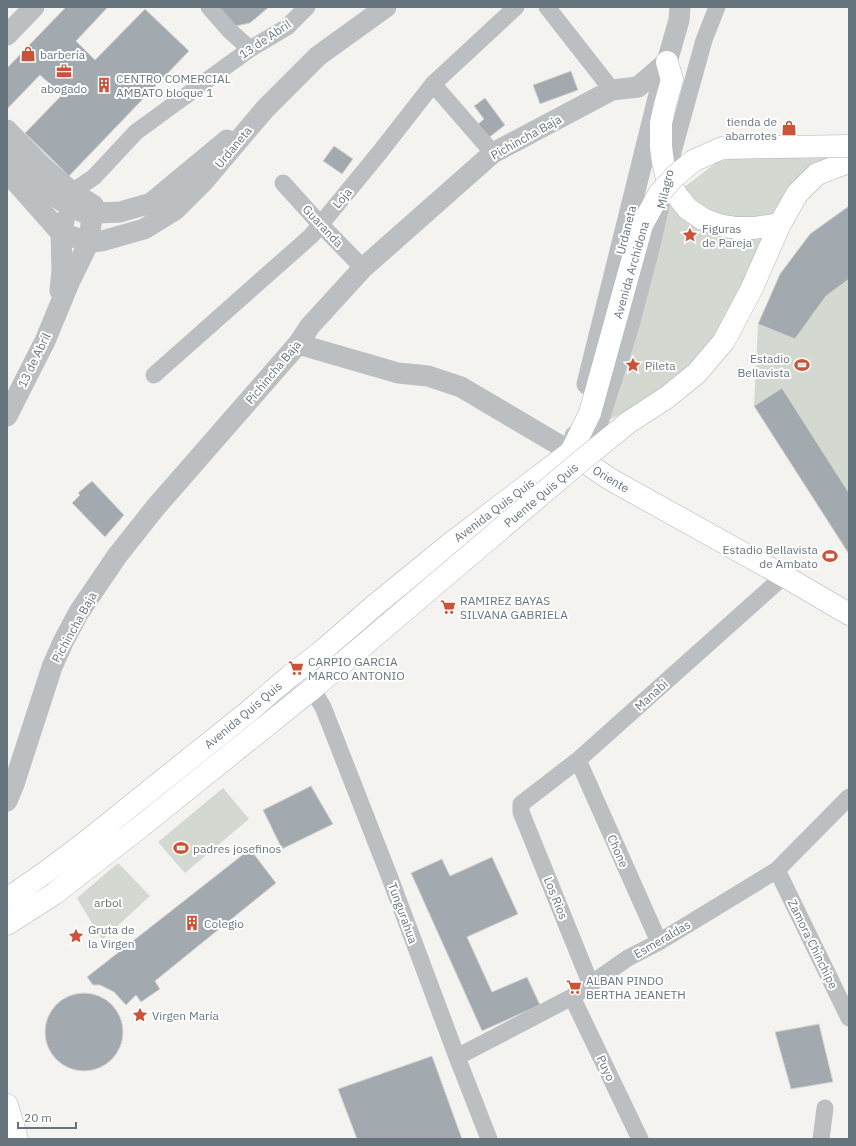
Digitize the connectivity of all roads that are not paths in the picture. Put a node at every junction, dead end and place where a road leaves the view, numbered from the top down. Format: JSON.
{"nodes":[{"id":1,"x":34,"y":7,"type":"edge"},
{"id":2,"x":209,"y":7,"type":"edge"},
{"id":3,"x":307,"y":7,"type":"edge"},
{"id":4,"x":386,"y":7,"type":"edge"},
{"id":5,"x":516,"y":7,"type":"edge"},
{"id":6,"x":547,"y":7,"type":"edge"},
{"id":7,"x":680,"y":7,"type":"edge"},
{"id":8,"x":717,"y":7,"type":"edge"},
{"id":9,"x":7,"y":35,"type":"edge"},
{"id":10,"x":250,"y":49,"type":"junction"},
{"id":11,"x":667,"y":62,"type":"junction"},
{"id":12,"x":433,"y":84,"type":"junction"},
{"id":13,"x":612,"y":90,"type":"junction"},
{"id":14,"x":265,"y":109,"type":"junction"},
{"id":15,"x":7,"y":130,"type":"edge"},
{"id":16,"x":849,"y":146,"type":"edge"},
{"id":17,"x":7,"y":152,"type":"edge"},
{"id":18,"x":493,"y":153,"type":"junction"},
{"id":19,"x":849,"y":164,"type":"edge"},
{"id":20,"x":7,"y":172,"type":"edge"},
{"id":21,"x":94,"y":177,"type":"junction"},
{"id":22,"x":667,"y":179,"type":"junction"},
{"id":23,"x":283,"y":183,"type":"dead end"},
{"id":24,"x":72,"y":192,"type":"junction"},
{"id":25,"x":96,"y":209,"type":"junction"},
{"id":26,"x":320,"y":224,"type":"junction"},
{"id":27,"x":780,"y":224,"type":"junction"},
{"id":28,"x":62,"y":233,"type":"junction"},
{"id":29,"x":89,"y":242,"type":"junction"},
{"id":30,"x":363,"y":268,"type":"junction"},
{"id":31,"x":60,"y":304,"type":"junction"},
{"id":32,"x":298,"y":344,"type":"junction"},
{"id":33,"x":154,"y":375,"type":"dead end"},
{"id":34,"x":7,"y":416,"type":"edge"},
{"id":35,"x":579,"y":458,"type":"junction"},
{"id":36,"x":784,"y":576,"type":"junction"},
{"id":37,"x":849,"y":614,"type":"edge"},
{"id":38,"x":312,"y":689,"type":"junction"},
{"id":39,"x":578,"y":760,"type":"junction"},
{"id":40,"x":849,"y":797,"type":"edge"},
{"id":41,"x":7,"y":801,"type":"edge"},
{"id":42,"x":520,"y":812,"type":"joint"},
{"id":43,"x":777,"y":870,"type":"junction"},
{"id":44,"x":7,"y":899,"type":"edge"},
{"id":45,"x":7,"y":924,"type":"edge"},
{"id":46,"x":659,"y":942,"type":"junction"},
{"id":47,"x":591,"y":984,"type":"junction"},
{"id":48,"x":572,"y":997,"type":"junction"},
{"id":49,"x":849,"y":1018,"type":"edge"},
{"id":50,"x":457,"y":1057,"type":"junction"},
{"id":51,"x":7,"y":1105,"type":"edge"},
{"id":52,"x":825,"y":1108,"type":"dead end"},
{"id":53,"x":17,"y":1139,"type":"edge"},
{"id":54,"x":489,"y":1139,"type":"edge"},
{"id":55,"x":640,"y":1139,"type":"edge"},
{"id":56,"x":821,"y":1139,"type":"edge"}],
"edges":[{"from":1,"to":9,"type":"street"},
{"from":2,"to":10,"type":"street"},
{"from":3,"to":10,"type":"street","name":"13 de Abril"},
{"from":4,"to":14,"type":"street","name":"Urdaneta"},
{"from":5,"to":12,"type":"street","name":"Loja"},
{"from":6,"to":13,"type":"street"},
{"from":7,"to":11,"type":"street","name":"Urdaneta"},
{"from":8,"to":22,"type":"street","name":"Milagro"},
{"from":10,"to":21,"type":"street","name":"13 de Abril"},
{"from":11,"to":13,"type":"street","name":"Pichincha Baja"},
{"from":11,"to":22,"type":"main road"},
{"from":11,"to":35,"type":"street","name":"Urdaneta"},
{"from":12,"to":18,"type":"street"},
{"from":12,"to":26,"type":"street","name":"Loja"},
{"from":13,"to":18,"type":"street","name":"Pichincha Baja"},
{"from":14,"to":25,"type":"street"},
{"from":14,"to":29,"type":"street","name":"Urdaneta"},
{"from":15,"to":24,"type":"street"},
{"from":16,"to":35,"type":"main road","name":"Avenida Archidona","bridge":true},
{"from":17,"to":25,"type":"street","bridge":true},
{"from":18,"to":30,"type":"street","name":"Pichincha Baja"},
{"from":19,"to":27,"type":"main road","name":"Puente Quis Quis"},
{"from":20,"to":28,"type":"street"},
{"from":21,"to":24,"type":"street","name":"13 de Abril"},
{"from":21,"to":25,"type":"street","name":"13 de Abril"},
{"from":22,"to":27,"type":"main road"},
{"from":22,"to":35,"type":"street","name":"Milagro"},
{"from":23,"to":26,"type":"street","name":"Guaranda"},
{"from":24,"to":25,"type":"street"},
{"from":24,"to":28,"type":"street","name":"13 de Abril"},
{"from":25,"to":29,"type":"street","name":"13 de Abril"},
{"from":26,"to":30,"type":"street","name":"Guaranda"},
{"from":26,"to":33,"type":"street","name":"Loja"},
{"from":27,"to":38,"type":"main road","name":"Puente Quis Quis","bridge":true},
{"from":28,"to":29,"type":"street","name":"Urdaneta"},
{"from":28,"to":31,"type":"street","name":"13 de Abril"},
{"from":29,"to":31,"type":"street","name":"13 de Abril"},
{"from":30,"to":32,"type":"street","name":"Pichincha Baja"},
{"from":31,"to":34,"type":"street","name":"13 de Abril"},
{"from":32,"to":35,"type":"street","name":"Oriente"},
{"from":32,"to":41,"type":"street","name":"Pichincha Baja"},
{"from":35,"to":36,"type":"main road","name":"Oriente"},
{"from":35,"to":44,"type":"main road","name":"Avenida Quis Quis"},
{"from":36,"to":37,"type":"main road","name":"Oriente"},
{"from":36,"to":39,"type":"street","name":"Manabi"},
{"from":38,"to":45,"type":"main road","name":"Avenida Quis Quis"},
{"from":38,"to":50,"type":"street","name":"Tungurahua"},
{"from":39,"to":42,"type":"street","name":"Manabi"},
{"from":39,"to":46,"type":"street","name":"Chone"},
{"from":40,"to":43,"type":"street","name":"Esmeraldas"},
{"from":42,"to":47,"type":"street","name":"Los Rios"},
{"from":43,"to":46,"type":"street","name":"Esmeraldas"},
{"from":43,"to":49,"type":"street","name":"Zamora Chinchipe"},
{"from":46,"to":47,"type":"street","name":"Esmeraldas"},
{"from":47,"to":48,"type":"street","name":"Esmeraldas"},
{"from":48,"to":50,"type":"street","name":"Esmeraldas"},
{"from":48,"to":55,"type":"street","name":"Puyo"},
{"from":50,"to":54,"type":"street","name":"Tungurahua"},
{"from":51,"to":53,"type":"main road"},
{"from":52,"to":56,"type":"street"}]}
